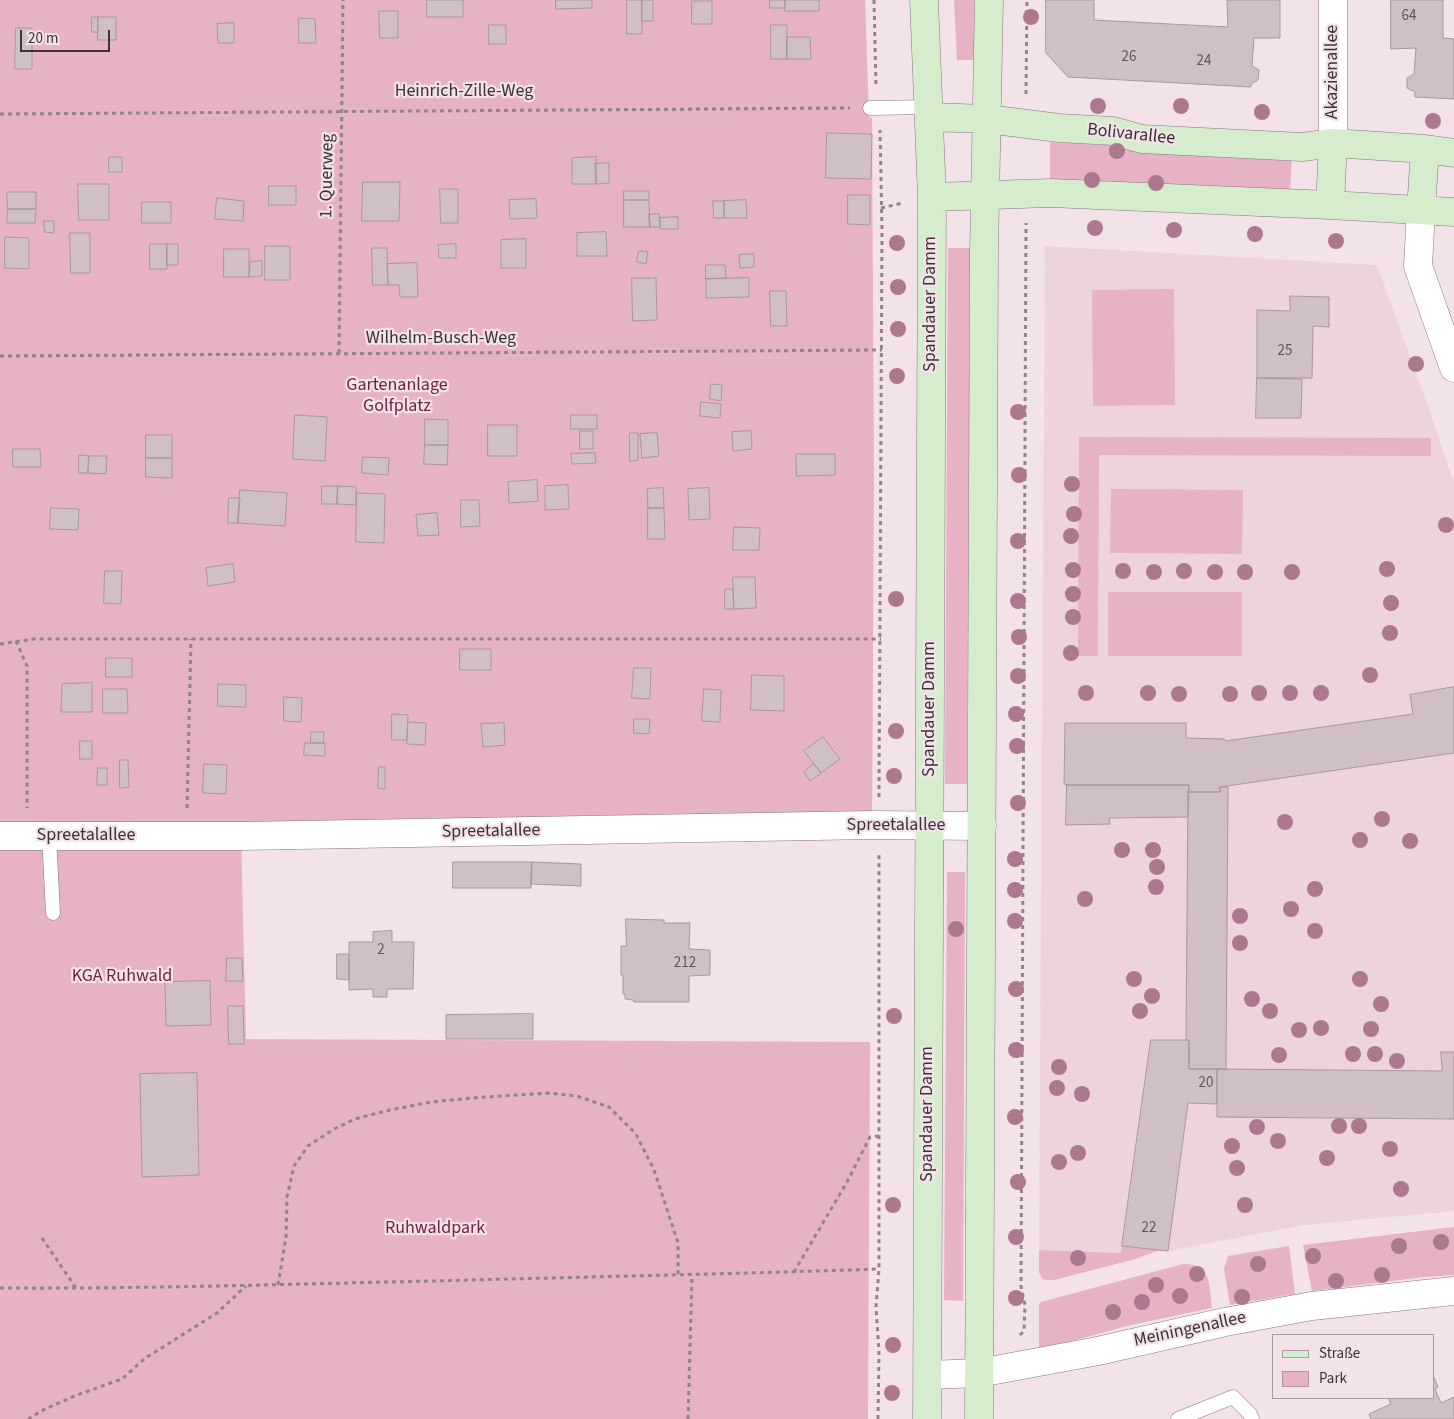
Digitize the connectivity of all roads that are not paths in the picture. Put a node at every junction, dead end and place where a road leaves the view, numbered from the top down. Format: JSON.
{"nodes":[{"id":1,"x":924,"y":0,"type":"edge"},
{"id":2,"x":989,"y":0,"type":"edge"},
{"id":3,"x":1333,"y":0,"type":"edge"},
{"id":4,"x":875,"y":108,"type":"road end"},
{"id":5,"x":929,"y":112,"type":"junction"},
{"id":6,"x":987,"y":118,"type":"junction"},
{"id":7,"x":1333,"y":143,"type":"junction"},
{"id":8,"x":1426,"y":149,"type":"junction"},
{"id":9,"x":1454,"y":153,"type":"edge"},
{"id":10,"x":985,"y":195,"type":"junction"},
{"id":11,"x":932,"y":197,"type":"junction"},
{"id":12,"x":1330,"y":205,"type":"junction"},
{"id":13,"x":1421,"y":210,"type":"junction"},
{"id":14,"x":1454,"y":212,"type":"edge"},
{"id":15,"x":1454,"y":368,"type":"edge"},
{"id":16,"x":929,"y":826,"type":"junction"},
{"id":17,"x":982,"y":826,"type":"junction"},
{"id":18,"x":25,"y":836,"type":"edge"},
{"id":19,"x":53,"y":913,"type":"dead end"},
{"id":20,"x":1454,"y":1291,"type":"edge"},
{"id":21,"x":979,"y":1373,"type":"junction"},
{"id":22,"x":928,"y":1375,"type":"junction"},
{"id":23,"x":927,"y":1419,"type":"edge"},
{"id":24,"x":979,"y":1419,"type":"edge"},
{"id":25,"x":1178,"y":1419,"type":"edge"},
{"id":26,"x":1252,"y":1419,"type":"edge"}],
"edges":[{"from":1,"to":5,"type":"main road","name":"Spandauer Damm"},
{"from":2,"to":6,"type":"main road"},
{"from":3,"to":7,"type":"street","name":"Akazienallee"},
{"from":4,"to":5,"type":"lane"},
{"from":5,"to":6,"type":"main road","name":"Bolivarallee"},
{"from":5,"to":11,"type":"main road","name":"Spandauer Damm"},
{"from":6,"to":7,"type":"main road","name":"Bolivarallee"},
{"from":6,"to":10,"type":"main road"},
{"from":7,"to":8,"type":"main road","name":"Bolivarallee"},
{"from":7,"to":12,"type":"main road"},
{"from":8,"to":9,"type":"main road","name":"Bolivarallee"},
{"from":8,"to":13,"type":"main road"},
{"from":10,"to":11,"type":"main road"},
{"from":10,"to":12,"type":"main road"},
{"from":10,"to":17,"type":"main road"},
{"from":11,"to":16,"type":"main road","name":"Spandauer Damm"},
{"from":12,"to":13,"type":"main road"},
{"from":13,"to":14,"type":"main road"},
{"from":13,"to":15,"type":"street"},
{"from":16,"to":17,"type":"street","name":"Spreetalallee"},
{"from":16,"to":18,"type":"street","name":"Spreetalallee"},
{"from":16,"to":22,"type":"main road","name":"Spandauer Damm"},
{"from":17,"to":21,"type":"main road"},
{"from":18,"to":19,"type":"lane"},
{"from":20,"to":21,"type":"street","name":"Meiningenallee"},
{"from":21,"to":22,"type":"street","name":"Meiningenallee"},
{"from":21,"to":24,"type":"main road"},
{"from":22,"to":23,"type":"main road","name":"Spandauer Damm"},
{"from":25,"to":26,"type":"lane"}]}
